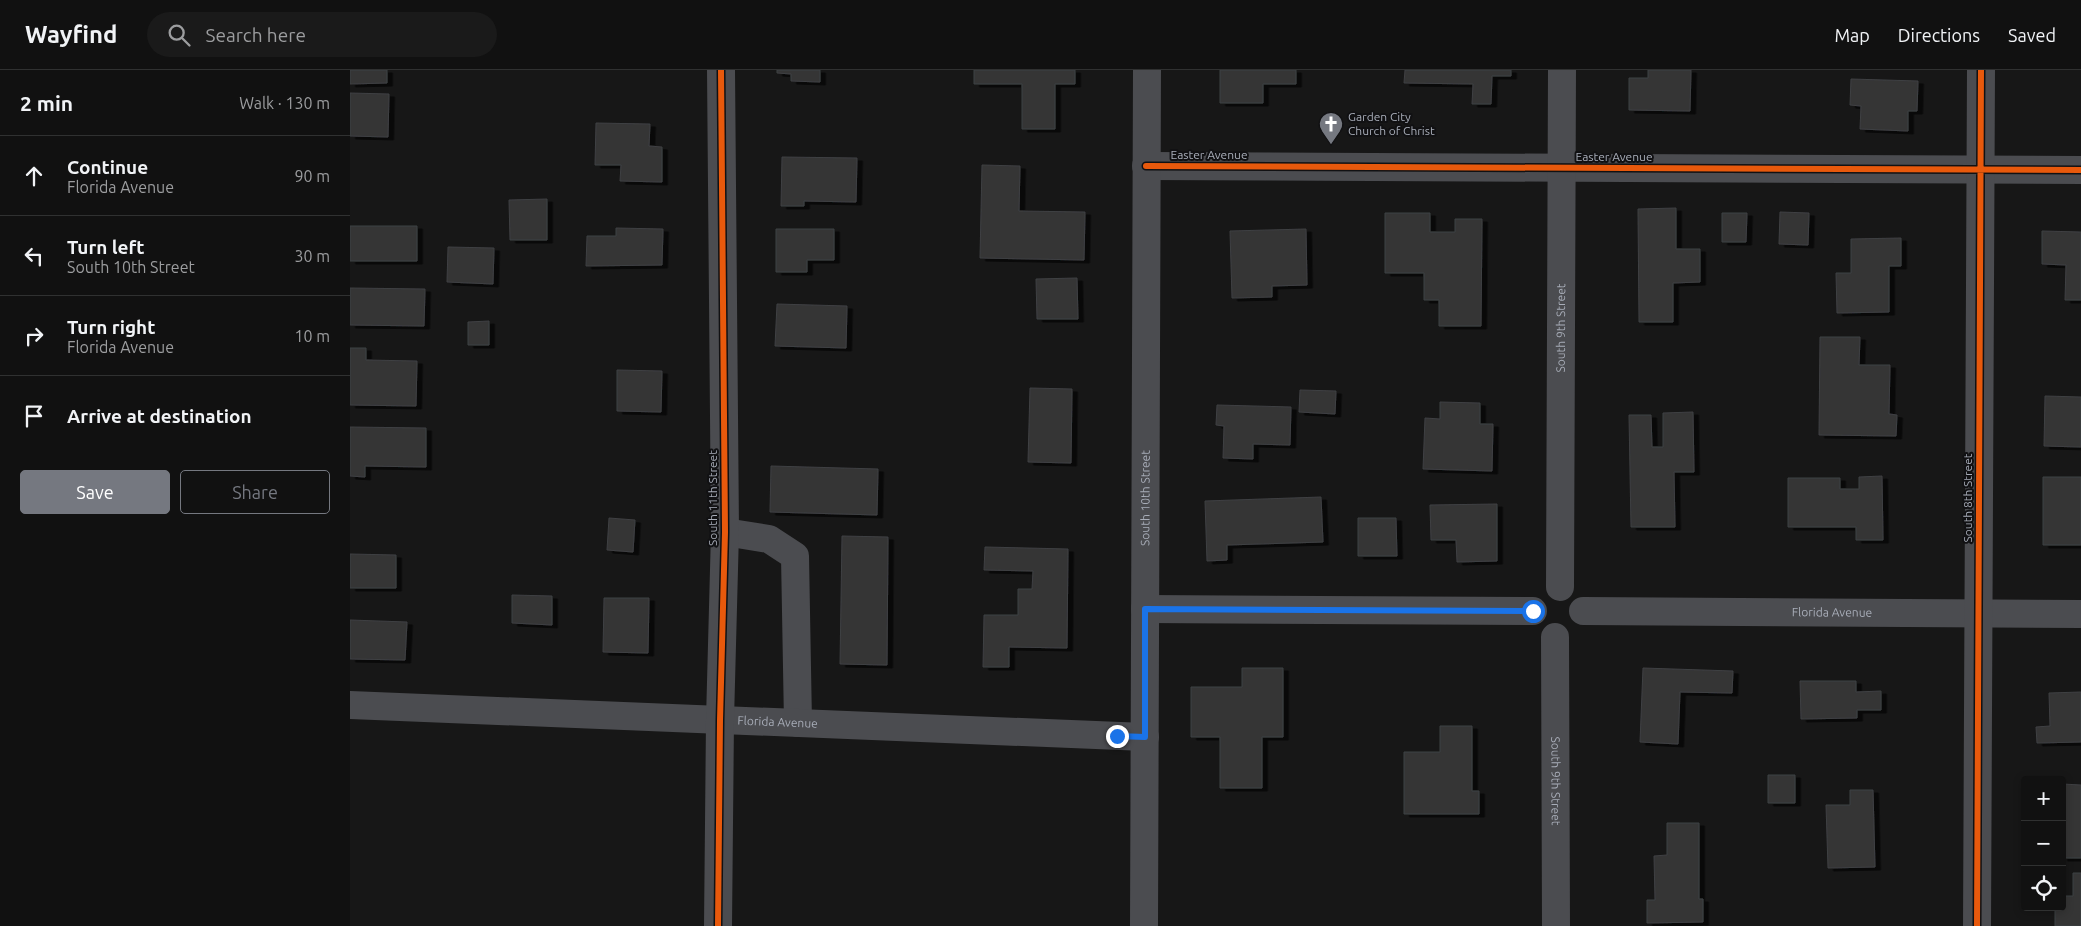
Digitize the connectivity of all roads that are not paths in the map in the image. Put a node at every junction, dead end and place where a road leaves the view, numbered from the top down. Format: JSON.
{"nodes":[{"id":1,"x":722,"y":70,"type":"edge"},
{"id":2,"x":1147,"y":70,"type":"edge"},
{"id":3,"x":1562,"y":70,"type":"edge"},
{"id":4,"x":1981,"y":70,"type":"edge"},
{"id":5,"x":1146,"y":166,"type":"junction"},
{"id":6,"x":1562,"y":168,"type":"junction"},
{"id":7,"x":1981,"y":170,"type":"junction"},
{"id":8,"x":2081,"y":170,"type":"edge"},
{"id":9,"x":725,"y":532,"type":"junction"},
{"id":10,"x":1560,"y":587,"type":"junction"},
{"id":11,"x":1145,"y":609,"type":"junction"},
{"id":12,"x":1533,"y":611,"type":"junction"},
{"id":13,"x":1583,"y":611,"type":"junction"},
{"id":14,"x":1979,"y":613,"type":"junction"},
{"id":15,"x":2081,"y":614,"type":"edge"},
{"id":16,"x":1555,"y":637,"type":"junction"},
{"id":17,"x":350,"y":705,"type":"edge"},
{"id":18,"x":720,"y":720,"type":"junction"},
{"id":19,"x":798,"y":723,"type":"junction"},
{"id":20,"x":1145,"y":737,"type":"junction"},
{"id":21,"x":718,"y":926,"type":"edge"},
{"id":22,"x":1144,"y":926,"type":"edge"},
{"id":23,"x":1556,"y":926,"type":"edge"},
{"id":24,"x":1977,"y":926,"type":"edge"}],
"edges":[{"from":1,"to":9,"type":"street","name":"South 11th Street"},
{"from":2,"to":5,"type":"street","name":"South 10th Street"},
{"from":3,"to":6,"type":"street","name":"South 9th Street"},
{"from":4,"to":7,"type":"street","name":"South 8th Street"},
{"from":5,"to":6,"type":"street","name":"Easter Avenue"},
{"from":5,"to":11,"type":"street","name":"South 10th Street"},
{"from":6,"to":7,"type":"street","name":"Easter Avenue"},
{"from":6,"to":10,"type":"street","name":"South 9th Street"},
{"from":7,"to":8,"type":"street","name":"Easter Avenue"},
{"from":7,"to":14,"type":"street","name":"South 8th Street"},
{"from":9,"to":18,"type":"street","name":"South 11th Street"},
{"from":9,"to":19,"type":"street"},
{"from":10,"to":12,"type":"street"},
{"from":10,"to":13,"type":"street"},
{"from":11,"to":12,"type":"street"},
{"from":11,"to":20,"type":"street","name":"South 10th Street"},
{"from":12,"to":16,"type":"street"},
{"from":13,"to":14,"type":"street","name":"Florida Avenue"},
{"from":13,"to":16,"type":"street"},
{"from":14,"to":15,"type":"street","name":"Florida Avenue"},
{"from":14,"to":24,"type":"street","name":"South 8th Street"},
{"from":16,"to":23,"type":"street","name":"South 9th Street"},
{"from":17,"to":18,"type":"street","name":"Florida Avenue"},
{"from":18,"to":19,"type":"street","name":"Florida Avenue"},
{"from":18,"to":21,"type":"street","name":"South 11th Street"},
{"from":19,"to":20,"type":"street","name":"Florida Avenue"},
{"from":20,"to":22,"type":"street","name":"South 10th Street"}]}
